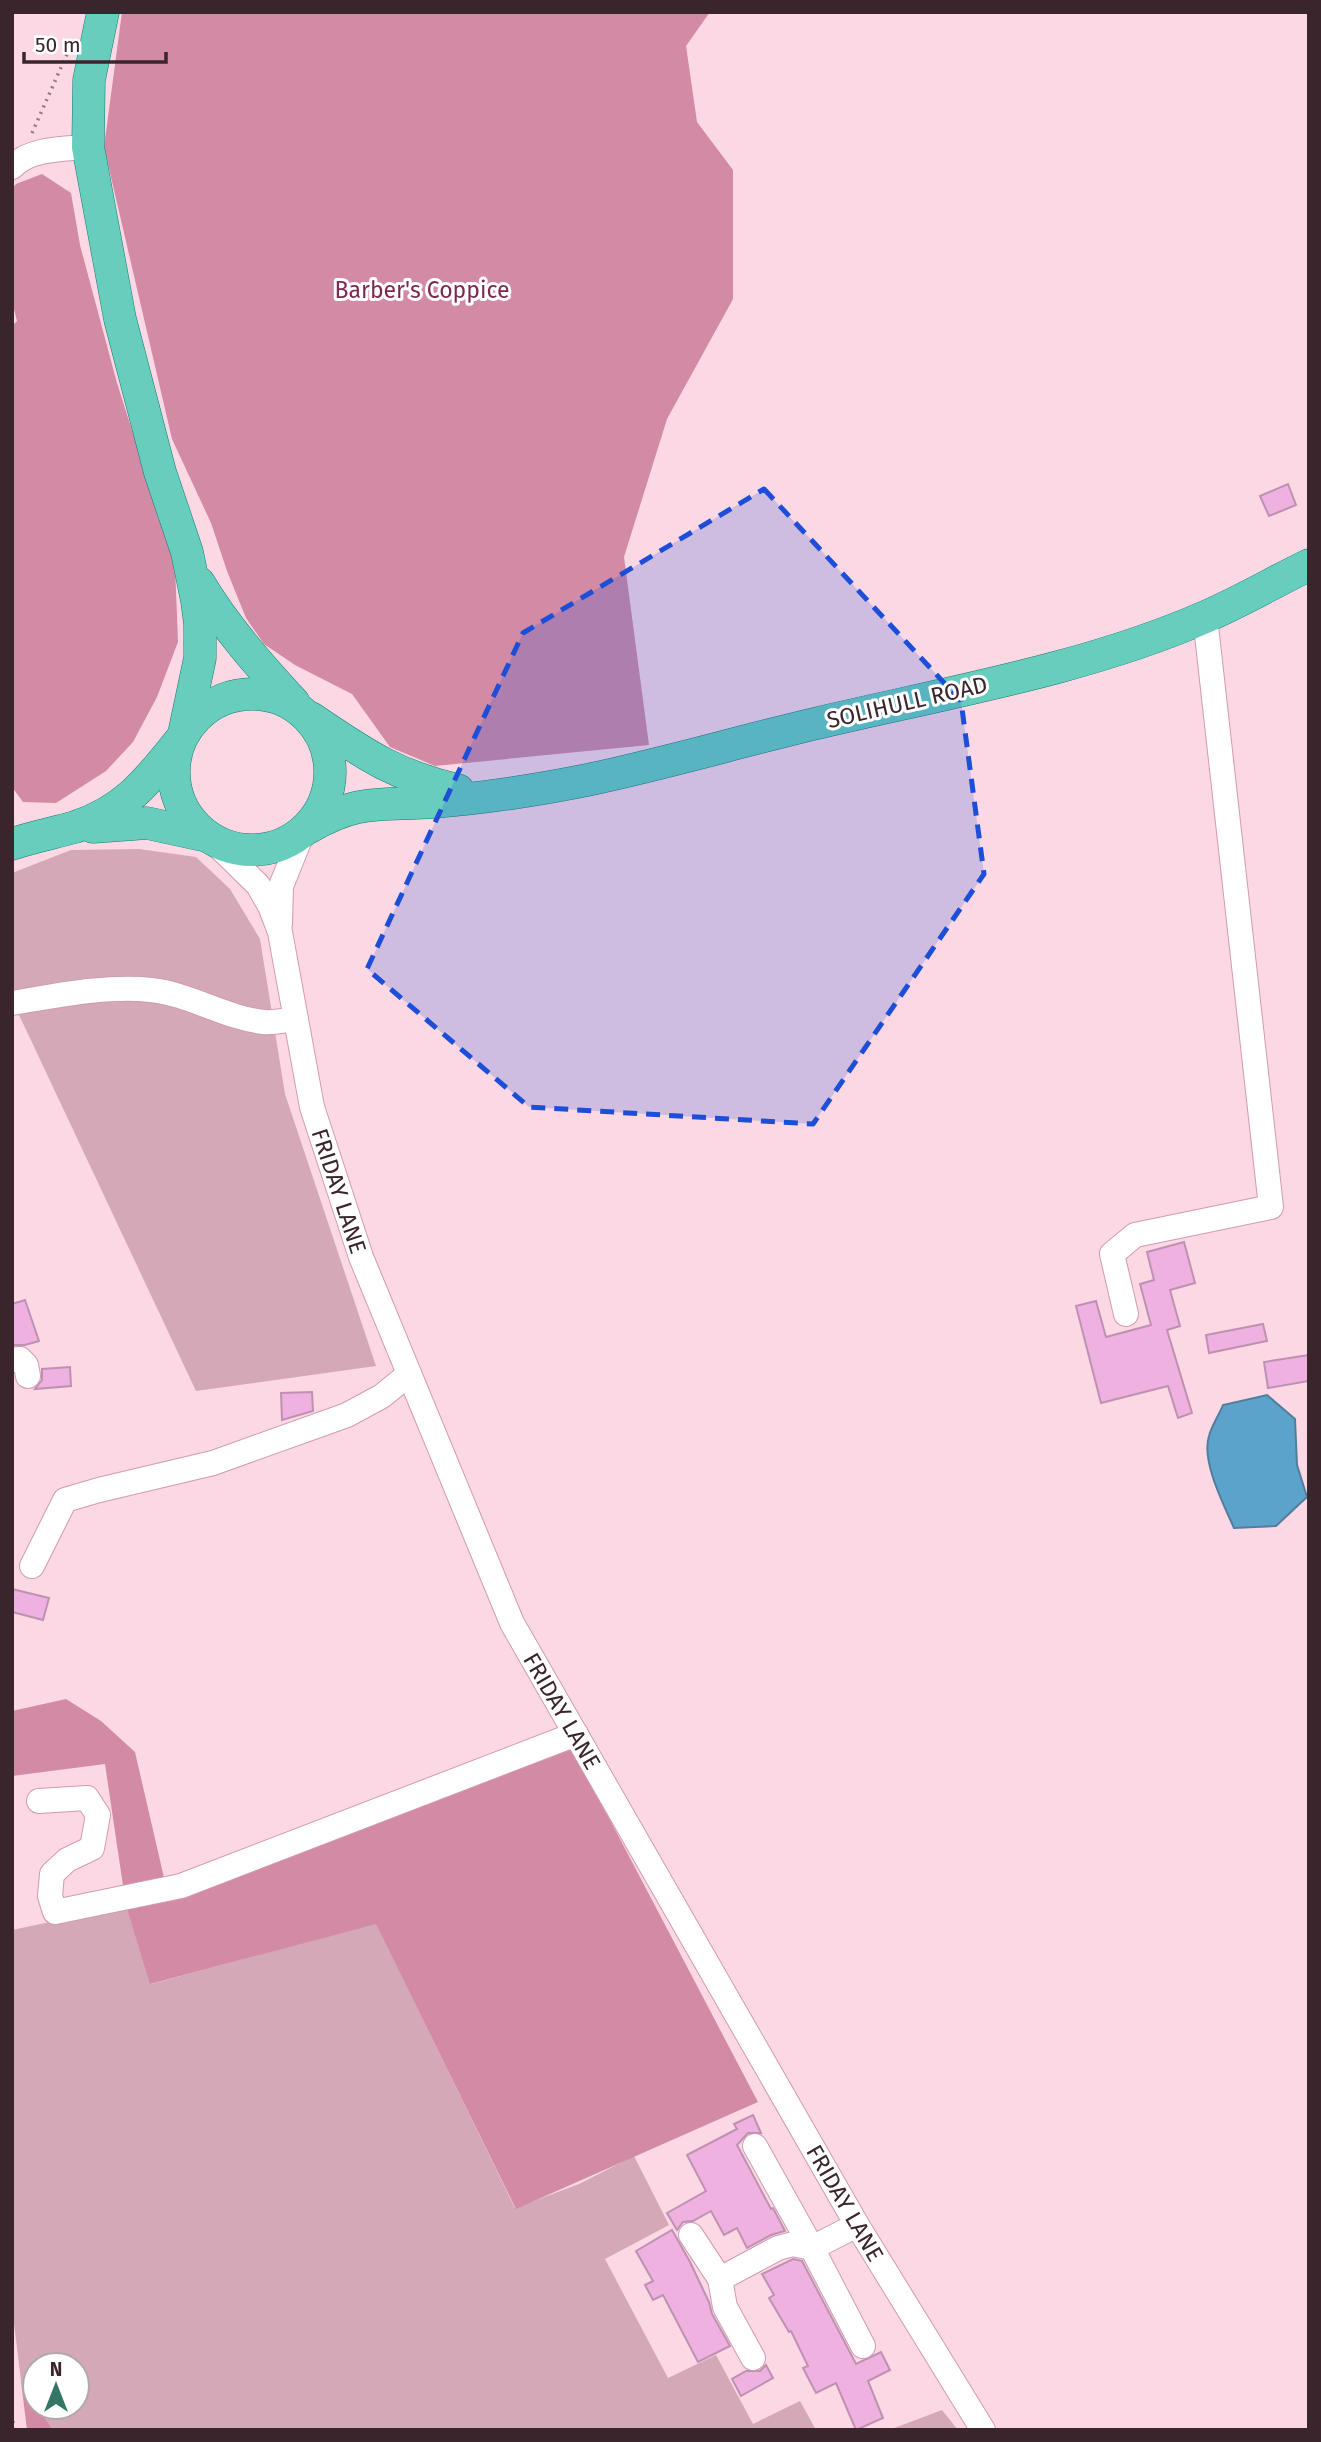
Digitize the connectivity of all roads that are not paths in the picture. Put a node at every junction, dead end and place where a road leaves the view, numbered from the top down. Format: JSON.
{"nodes":[{"id":1,"x":103,"y":12,"type":"edge"},
{"id":2,"x":88,"y":147,"type":"junction"},
{"id":3,"x":17,"y":162,"type":"edge"},
{"id":4,"x":1309,"y":565,"type":"edge"},
{"id":5,"x":191,"y":570,"type":"junction"},
{"id":6,"x":1205,"y":617,"type":"junction"},
{"id":7,"x":302,"y":710,"type":"junction"},
{"id":8,"x":181,"y":736,"type":"junction"},
{"id":9,"x":491,"y":795,"type":"junction"},
{"id":10,"x":305,"y":831,"type":"junction"},
{"id":11,"x":57,"y":832,"type":"junction"},
{"id":12,"x":15,"y":836,"type":"edge"},
{"id":13,"x":208,"y":838,"type":"junction"},
{"id":14,"x":280,"y":932,"type":"junction"},
{"id":15,"x":12,"y":1003,"type":"edge"},
{"id":16,"x":296,"y":1019,"type":"junction"},
{"id":17,"x":1126,"y":1314,"type":"dead end"},
{"id":18,"x":409,"y":1374,"type":"junction"},
{"id":19,"x":32,"y":1566,"type":"dead end"},
{"id":20,"x":576,"y":1734,"type":"junction"},
{"id":21,"x":39,"y":1801,"type":"dead end"},
{"id":22,"x":755,"y":2146,"type":"dead end"},
{"id":23,"x":857,"y":2225,"type":"junction"},
{"id":24,"x":691,"y":2235,"type":"dead end"},
{"id":25,"x":812,"y":2248,"type":"junction"},
{"id":26,"x":720,"y":2280,"type":"junction"},
{"id":27,"x":863,"y":2346,"type":"dead end"},
{"id":28,"x":753,"y":2358,"type":"dead end"},
{"id":29,"x":984,"y":2430,"type":"edge"}],
"edges":[{"from":1,"to":2,"type":"main road"},
{"from":2,"to":3,"type":"street"},
{"from":2,"to":5,"type":"main road"},
{"from":4,"to":6,"type":"main road","name":"SOLIHULL ROAD"},
{"from":5,"to":7,"type":"main road"},
{"from":5,"to":8,"type":"main road"},
{"from":6,"to":9,"type":"main road","name":"SOLIHULL ROAD"},
{"from":6,"to":17,"type":"street"},
{"from":7,"to":8,"type":"main road"},
{"from":7,"to":9,"type":"main road","name":"SOLIHULL ROAD"},
{"from":7,"to":10,"type":"main road"},
{"from":8,"to":11,"type":"main road"},
{"from":8,"to":13,"type":"main road"},
{"from":9,"to":10,"type":"main road","name":"SOLIHULL ROAD"},
{"from":10,"to":13,"type":"main road"},
{"from":10,"to":14,"type":"street","name":"FRIDAY LANE"},
{"from":11,"to":12,"type":"main road"},
{"from":11,"to":13,"type":"main road"},
{"from":13,"to":14,"type":"street","name":"FRIDAY LANE"},
{"from":14,"to":16,"type":"street","name":"FRIDAY LANE"},
{"from":15,"to":16,"type":"street"},
{"from":16,"to":18,"type":"street","name":"FRIDAY LANE"},
{"from":18,"to":19,"type":"street"},
{"from":18,"to":20,"type":"street","name":"FRIDAY LANE"},
{"from":20,"to":21,"type":"street"},
{"from":20,"to":23,"type":"street","name":"FRIDAY LANE"},
{"from":22,"to":25,"type":"street"},
{"from":23,"to":25,"type":"street"},
{"from":23,"to":29,"type":"street","name":"FRIDAY LANE"},
{"from":24,"to":26,"type":"street"},
{"from":25,"to":26,"type":"street"},
{"from":25,"to":27,"type":"street"},
{"from":26,"to":28,"type":"street"}]}
